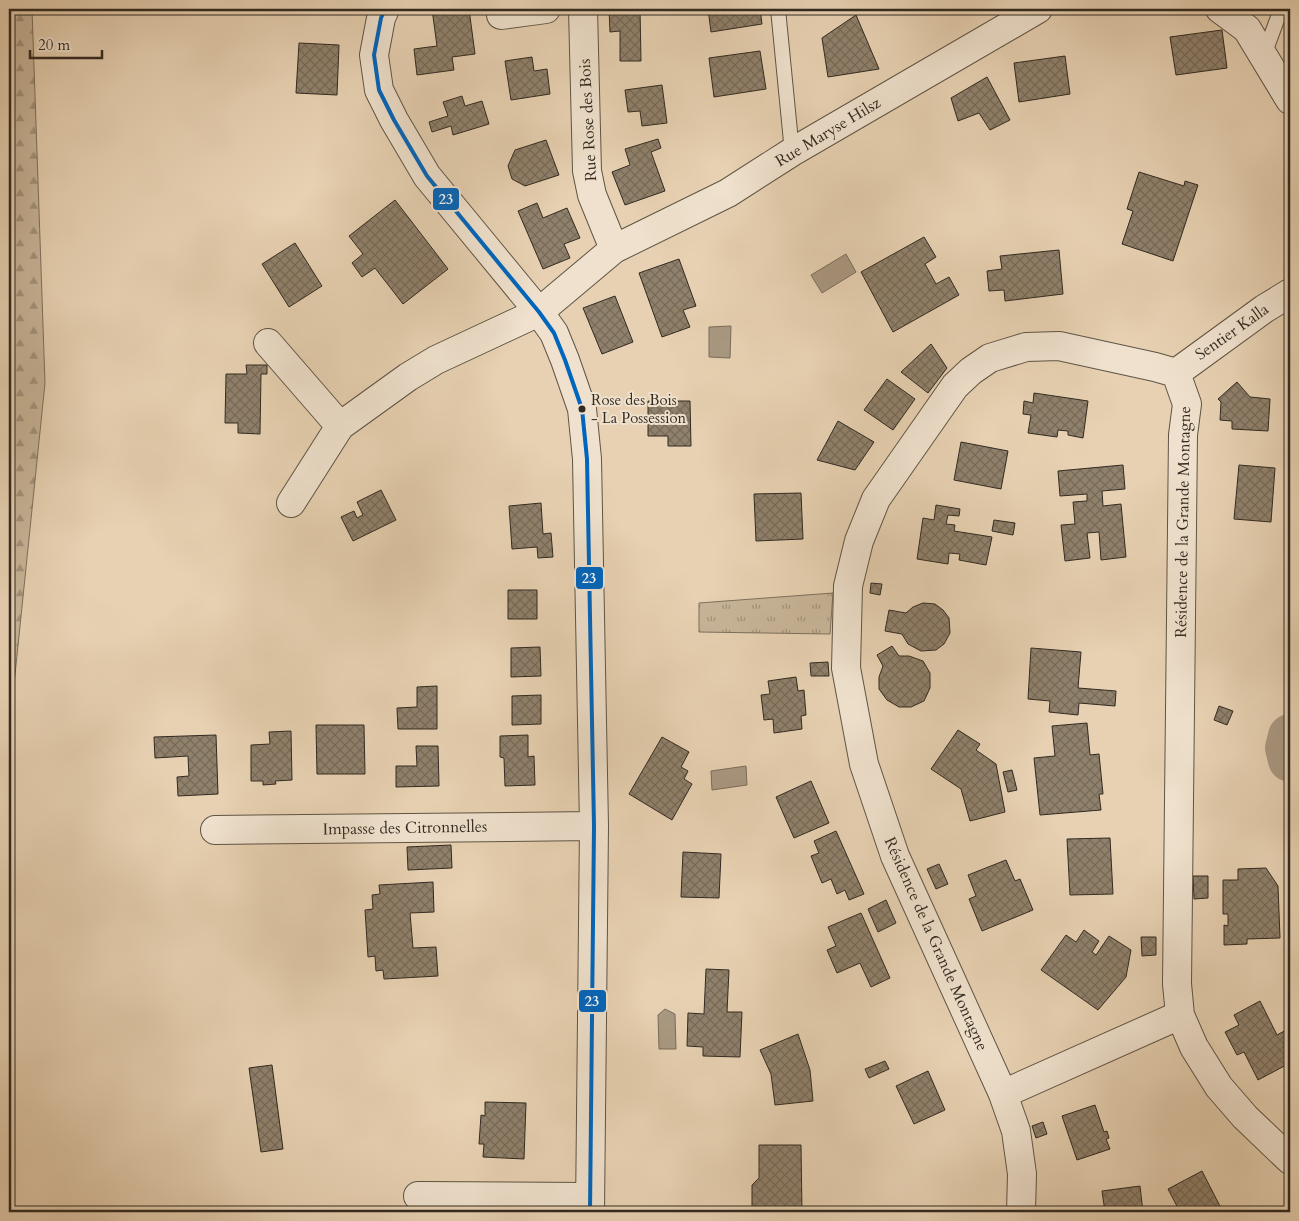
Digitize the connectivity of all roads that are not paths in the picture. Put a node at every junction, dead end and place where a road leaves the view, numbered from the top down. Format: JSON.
{"nodes":[{"id":1,"x":385,"y":9,"type":"edge"},
{"id":2,"x":546,"y":9,"type":"edge"},
{"id":3,"x":583,"y":9,"type":"edge"},
{"id":4,"x":778,"y":9,"type":"edge"},
{"id":5,"x":1038,"y":9,"type":"edge"},
{"id":6,"x":1220,"y":9,"type":"edge"},
{"id":7,"x":1281,"y":9,"type":"edge"},
{"id":8,"x":501,"y":15,"type":"dead end"},
{"id":9,"x":1264,"y":55,"type":"junction"},
{"id":10,"x":1290,"y":100,"type":"edge"},
{"id":11,"x":792,"y":152,"type":"junction"},
{"id":12,"x":614,"y":249,"type":"junction"},
{"id":13,"x":1290,"y":293,"type":"edge"},
{"id":14,"x":540,"y":312,"type":"junction"},
{"id":15,"x":268,"y":343,"type":"dead end"},
{"id":16,"x":1176,"y":373,"type":"junction"},
{"id":17,"x":340,"y":426,"type":"junction"},
{"id":18,"x":291,"y":503,"type":"dead end"},
{"id":19,"x":594,"y":826,"type":"junction"},
{"id":20,"x":215,"y":830,"type":"dead end"},
{"id":21,"x":1180,"y":1015,"type":"junction"},
{"id":22,"x":1003,"y":1094,"type":"junction"},
{"id":23,"x":1290,"y":1160,"type":"edge"},
{"id":24,"x":418,"y":1196,"type":"dead end"},
{"id":25,"x":590,"y":1205,"type":"edge"},
{"id":26,"x":1021,"y":1212,"type":"edge"}],
"edges":[{"from":1,"to":14,"type":"street"},
{"from":2,"to":8,"type":"street"},
{"from":3,"to":12,"type":"street","name":"Rue Rose des Bois"},
{"from":4,"to":11,"type":"lane"},
{"from":5,"to":11,"type":"street","name":"Rue Maryse Hilsz"},
{"from":6,"to":9,"type":"street"},
{"from":7,"to":9,"type":"lane"},
{"from":9,"to":10,"type":"street"},
{"from":11,"to":12,"type":"street","name":"Rue Maryse Hilsz"},
{"from":12,"to":14,"type":"street"},
{"from":13,"to":16,"type":"street","name":"Sentier Kalla"},
{"from":14,"to":17,"type":"street"},
{"from":14,"to":19,"type":"street"},
{"from":15,"to":17,"type":"street"},
{"from":16,"to":21,"type":"street","name":"Résidence de la Grande Montagne"},
{"from":16,"to":22,"type":"street","name":"Résidence de la Grande Montagne"},
{"from":17,"to":18,"type":"street"},
{"from":19,"to":20,"type":"street","name":"Impasse des Citronnelles"},
{"from":19,"to":25,"type":"street"},
{"from":21,"to":22,"type":"street"},
{"from":21,"to":23,"type":"street","name":"Résidence de la Grande Montagne"},
{"from":22,"to":26,"type":"street","name":"Résidence de la Grande Montagne"},
{"from":24,"to":25,"type":"street"}]}
